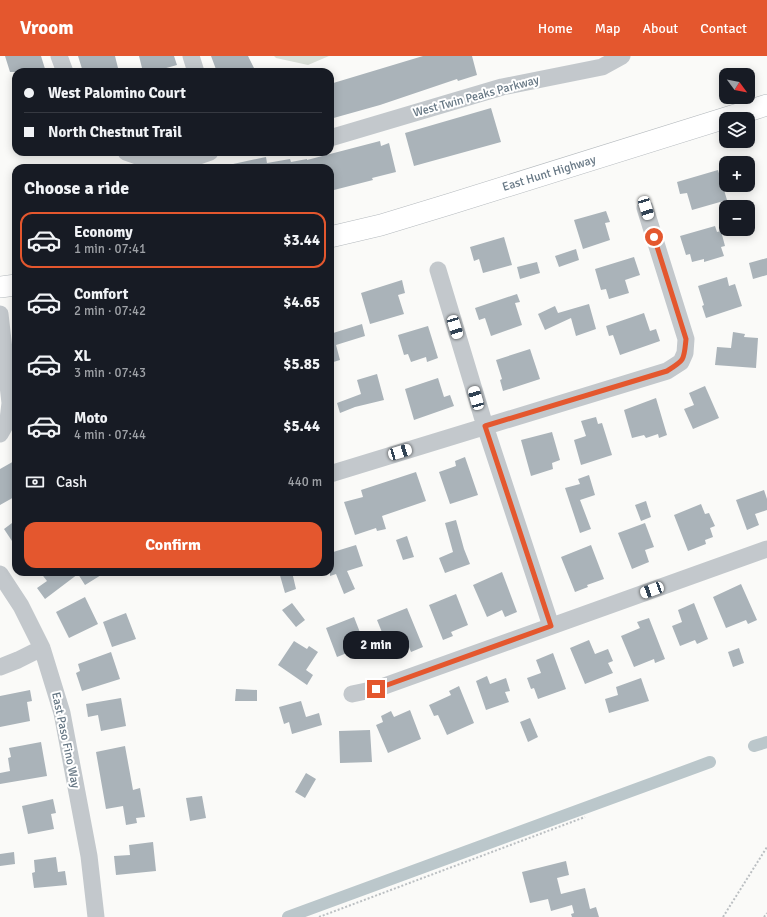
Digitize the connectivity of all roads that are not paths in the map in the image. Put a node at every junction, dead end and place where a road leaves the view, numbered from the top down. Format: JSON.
{"nodes":[{"id":1,"x":59,"y":56,"type":"edge"},
{"id":2,"x":191,"y":56,"type":"edge"},
{"id":3,"x":622,"y":56,"type":"edge"},
{"id":4,"x":63,"y":68,"type":"edge"},
{"id":5,"x":195,"y":68,"type":"edge"},
{"id":6,"x":767,"y":105,"type":"edge"},
{"id":7,"x":334,"y":137,"type":"edge"},
{"id":8,"x":136,"y":156,"type":"edge"},
{"id":9,"x":200,"y":156,"type":"edge"},
{"id":10,"x":646,"y":208,"type":"dead end"},
{"id":11,"x":334,"y":236,"type":"edge"},
{"id":12,"x":438,"y":270,"type":"dead end"},
{"id":13,"x":12,"y":286,"type":"edge"},
{"id":14,"x":0,"y":287,"type":"edge"},
{"id":15,"x":0,"y":314,"type":"edge"},
{"id":16,"x":485,"y":426,"type":"junction"},
{"id":17,"x":0,"y":434,"type":"edge"},
{"id":18,"x":334,"y":473,"type":"edge"},
{"id":19,"x":767,"y":549,"type":"edge"},
{"id":20,"x":0,"y":574,"type":"edge"},
{"id":21,"x":551,"y":626,"type":"junction"},
{"id":22,"x":42,"y":648,"type":"junction"},
{"id":23,"x":0,"y":667,"type":"edge"},
{"id":24,"x":352,"y":694,"type":"dead end"},
{"id":25,"x":96,"y":917,"type":"edge"}],
"edges":[{"from":1,"to":4,"type":"street"},
{"from":2,"to":5,"type":"street"},
{"from":3,"to":7,"type":"street","name":"West Twin Peaks Parkway"},
{"from":6,"to":11,"type":"main road","name":"East Hunt Highway"},
{"from":8,"to":9,"type":"street"},
{"from":10,"to":16,"type":"street"},
{"from":12,"to":16,"type":"street"},
{"from":13,"to":14,"type":"main road"},
{"from":15,"to":17,"type":"street"},
{"from":16,"to":18,"type":"street"},
{"from":16,"to":21,"type":"street"},
{"from":19,"to":21,"type":"street"},
{"from":20,"to":22,"type":"street","name":"East Paso Fino Way"},
{"from":21,"to":24,"type":"street"},
{"from":22,"to":23,"type":"street"},
{"from":22,"to":25,"type":"street","name":"East Paso Fino Way"}]}
